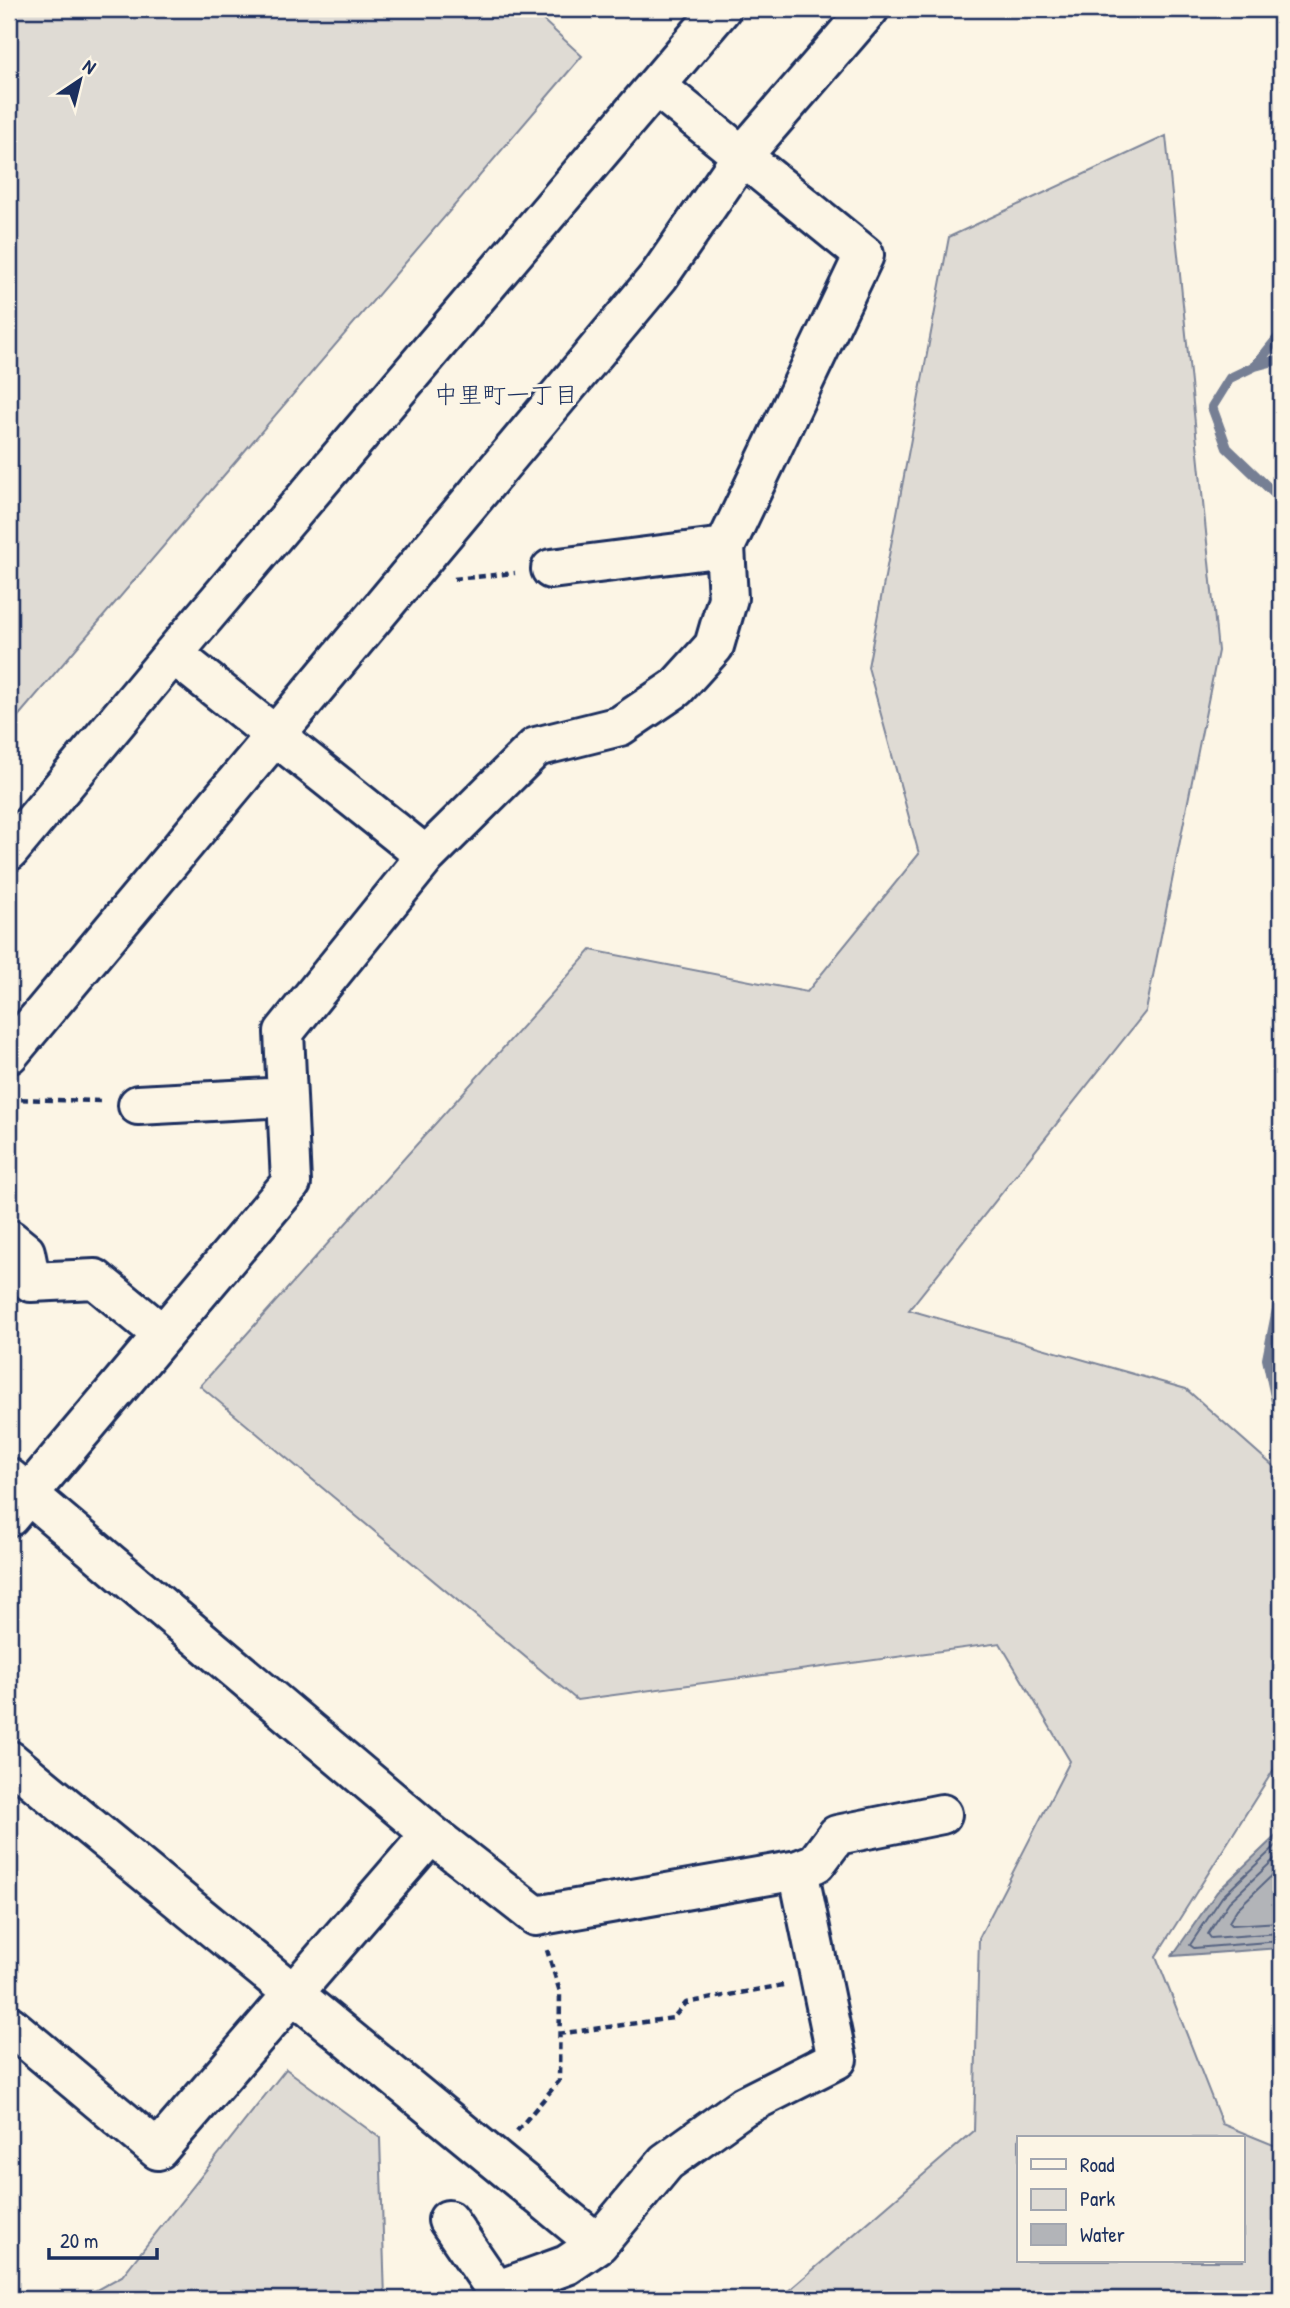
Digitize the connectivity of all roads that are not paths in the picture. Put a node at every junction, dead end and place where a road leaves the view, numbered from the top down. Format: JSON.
{"nodes":[{"id":1,"x":721,"y":9,"type":"edge"},
{"id":2,"x":869,"y":9,"type":"edge"},
{"id":3,"x":656,"y":86,"type":"junction"},
{"id":4,"x":742,"y":156,"type":"junction"},
{"id":5,"x":725,"y":547,"type":"junction"},
{"id":6,"x":551,"y":569,"type":"road end"},
{"id":7,"x":173,"y":653,"type":"junction"},
{"id":8,"x":276,"y":736,"type":"junction"},
{"id":9,"x":9,"y":851,"type":"edge"},
{"id":10,"x":426,"y":856,"type":"junction"},
{"id":11,"x":9,"y":1054,"type":"edge"},
{"id":12,"x":287,"y":1097,"type":"junction"},
{"id":13,"x":138,"y":1105,"type":"road end"},
{"id":14,"x":9,"y":1239,"type":"edge"},
{"id":15,"x":163,"y":1335,"type":"junction"},
{"id":16,"x":15,"y":1497,"type":"edge"},
{"id":17,"x":9,"y":1760,"type":"edge"},
{"id":18,"x":942,"y":1814,"type":"dead end"},
{"id":19,"x":431,"y":1834,"type":"junction"},
{"id":20,"x":798,"y":1870,"type":"junction"},
{"id":21,"x":293,"y":1994,"type":"junction"},
{"id":22,"x":9,"y":2025,"type":"edge"},
{"id":23,"x":448,"y":2220,"type":"dead end"},
{"id":24,"x":598,"y":2244,"type":"junction"},
{"id":25,"x":500,"y":2295,"type":"edge"}],
"edges":[{"from":1,"to":3,"type":"street"},
{"from":2,"to":4,"type":"street"},
{"from":3,"to":4,"type":"street"},
{"from":3,"to":7,"type":"street"},
{"from":4,"to":5,"type":"street"},
{"from":4,"to":8,"type":"street"},
{"from":5,"to":6,"type":"street"},
{"from":5,"to":10,"type":"street"},
{"from":7,"to":8,"type":"street"},
{"from":7,"to":9,"type":"street"},
{"from":8,"to":10,"type":"street"},
{"from":8,"to":11,"type":"street"},
{"from":10,"to":12,"type":"street"},
{"from":12,"to":13,"type":"street"},
{"from":12,"to":15,"type":"street"},
{"from":14,"to":15,"type":"street"},
{"from":15,"to":16,"type":"street"},
{"from":16,"to":19,"type":"street"},
{"from":17,"to":21,"type":"street"},
{"from":18,"to":20,"type":"street"},
{"from":19,"to":20,"type":"street"},
{"from":19,"to":21,"type":"street"},
{"from":20,"to":24,"type":"street"},
{"from":21,"to":22,"type":"street"},
{"from":21,"to":24,"type":"street"},
{"from":23,"to":25,"type":"street"},
{"from":24,"to":25,"type":"street"}]}
